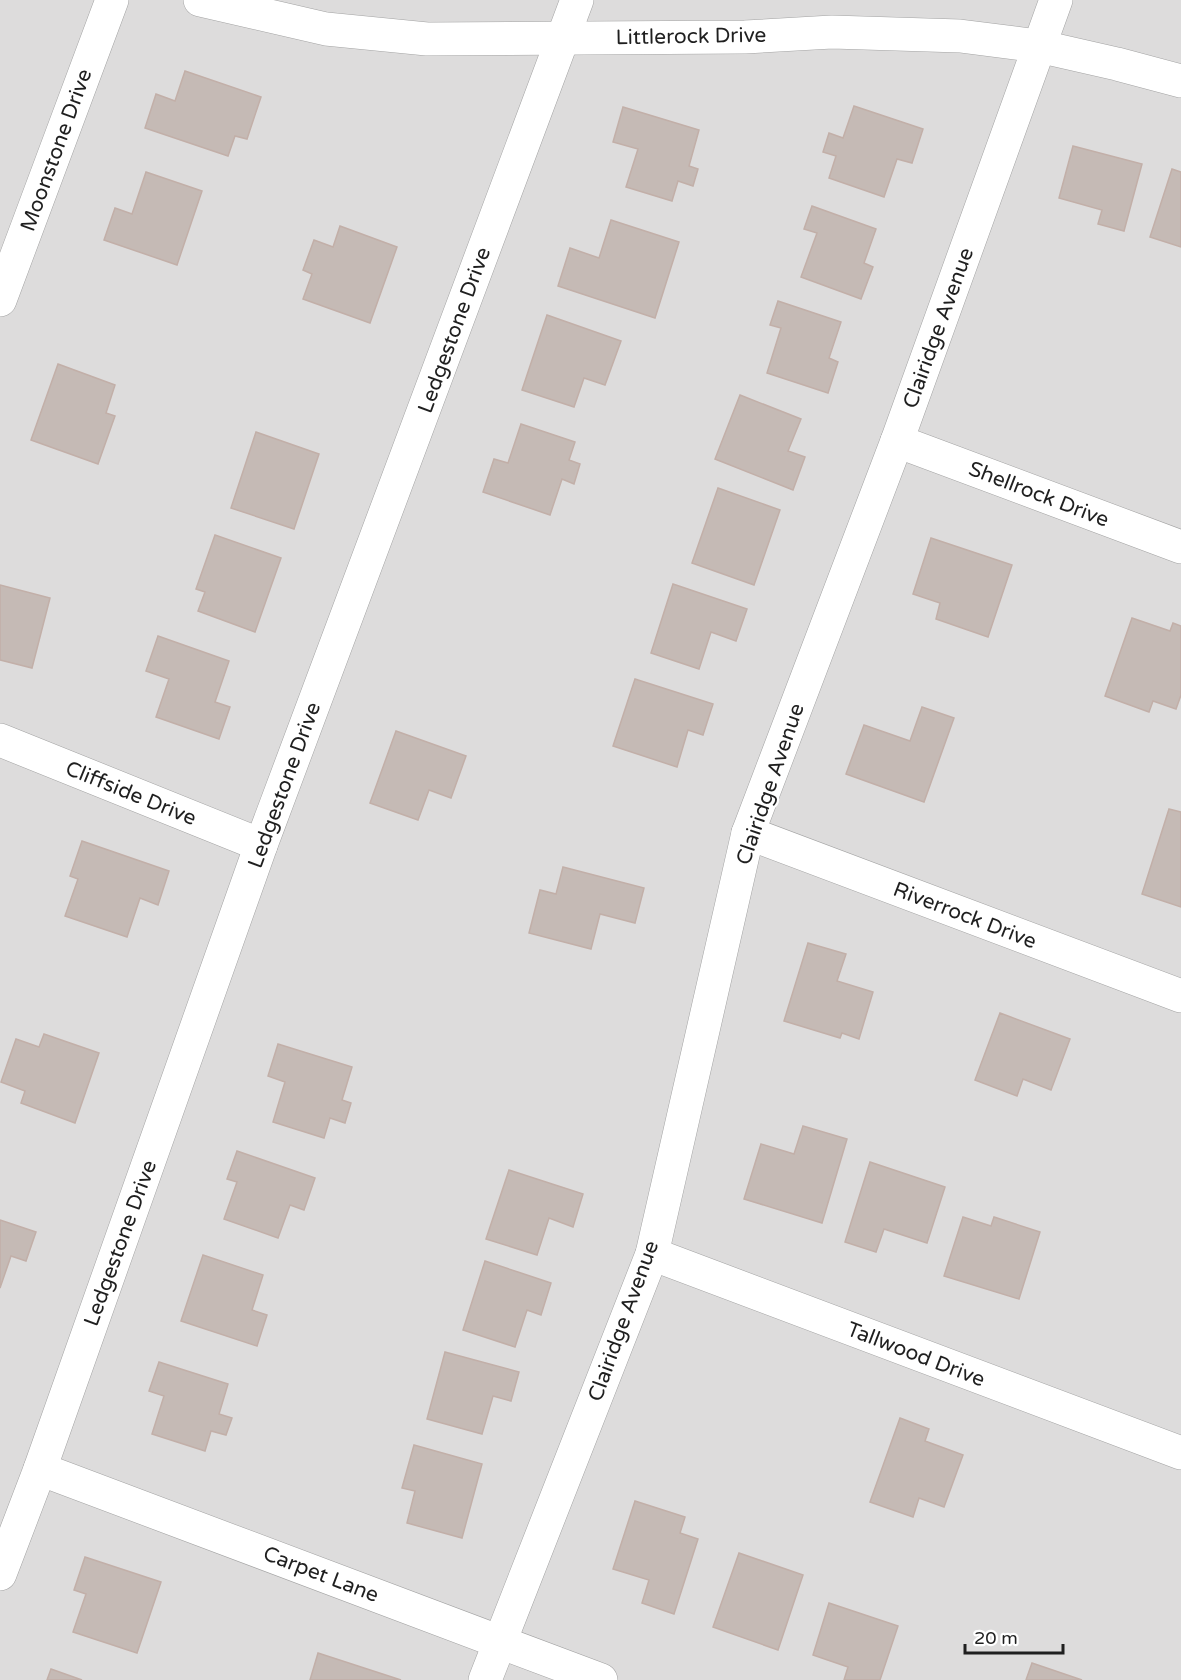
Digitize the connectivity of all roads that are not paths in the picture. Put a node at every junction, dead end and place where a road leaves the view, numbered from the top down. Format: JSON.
{"nodes":[{"id":1,"x":112,"y":0,"type":"edge"},
{"id":2,"x":200,"y":0,"type":"edge"},
{"id":3,"x":577,"y":0,"type":"edge"},
{"id":4,"x":1056,"y":0,"type":"edge"},
{"id":5,"x":563,"y":37,"type":"junction"},
{"id":6,"x":1038,"y":46,"type":"junction"},
{"id":7,"x":1181,"y":81,"type":"edge"},
{"id":8,"x":0,"y":300,"type":"edge"},
{"id":9,"x":897,"y":441,"type":"junction"},
{"id":10,"x":1181,"y":547,"type":"edge"},
{"id":11,"x":0,"y":740,"type":"edge"},
{"id":12,"x":748,"y":833,"type":"junction"},
{"id":13,"x":261,"y":845,"type":"junction"},
{"id":14,"x":1181,"y":996,"type":"edge"},
{"id":15,"x":652,"y":1254,"type":"junction"},
{"id":16,"x":1181,"y":1453,"type":"edge"},
{"id":17,"x":40,"y":1469,"type":"junction"},
{"id":18,"x":0,"y":1574,"type":"edge"},
{"id":19,"x":499,"y":1642,"type":"junction"},
{"id":20,"x":485,"y":1680,"type":"edge"},
{"id":21,"x":601,"y":1680,"type":"edge"}],
"edges":[{"from":1,"to":8,"type":"street","name":"Moonstone Drive"},
{"from":2,"to":5,"type":"street","name":"Littlerock Drive"},
{"from":3,"to":5,"type":"street","name":"Ledgestone Drive"},
{"from":4,"to":6,"type":"street","name":"Clairidge Avenue"},
{"from":5,"to":6,"type":"street","name":"Littlerock Drive"},
{"from":5,"to":13,"type":"street","name":"Ledgestone Drive"},
{"from":6,"to":7,"type":"street","name":"Littlerock Drive"},
{"from":6,"to":9,"type":"street","name":"Clairidge Avenue"},
{"from":9,"to":10,"type":"street","name":"Shellrock Drive"},
{"from":9,"to":12,"type":"street","name":"Clairidge Avenue"},
{"from":11,"to":13,"type":"street","name":"Cliffside Drive"},
{"from":12,"to":14,"type":"street","name":"Riverrock Drive"},
{"from":12,"to":15,"type":"street","name":"Clairidge Avenue"},
{"from":13,"to":17,"type":"street","name":"Ledgestone Drive"},
{"from":15,"to":16,"type":"street","name":"Tallwood Drive"},
{"from":15,"to":19,"type":"street","name":"Clairidge Avenue"},
{"from":17,"to":18,"type":"street","name":"Ledgestone Drive"},
{"from":17,"to":19,"type":"street","name":"Carpet Lane"},
{"from":19,"to":20,"type":"street","name":"Clairidge Avenue"},
{"from":19,"to":21,"type":"street","name":"Carpet Lane"}]}
